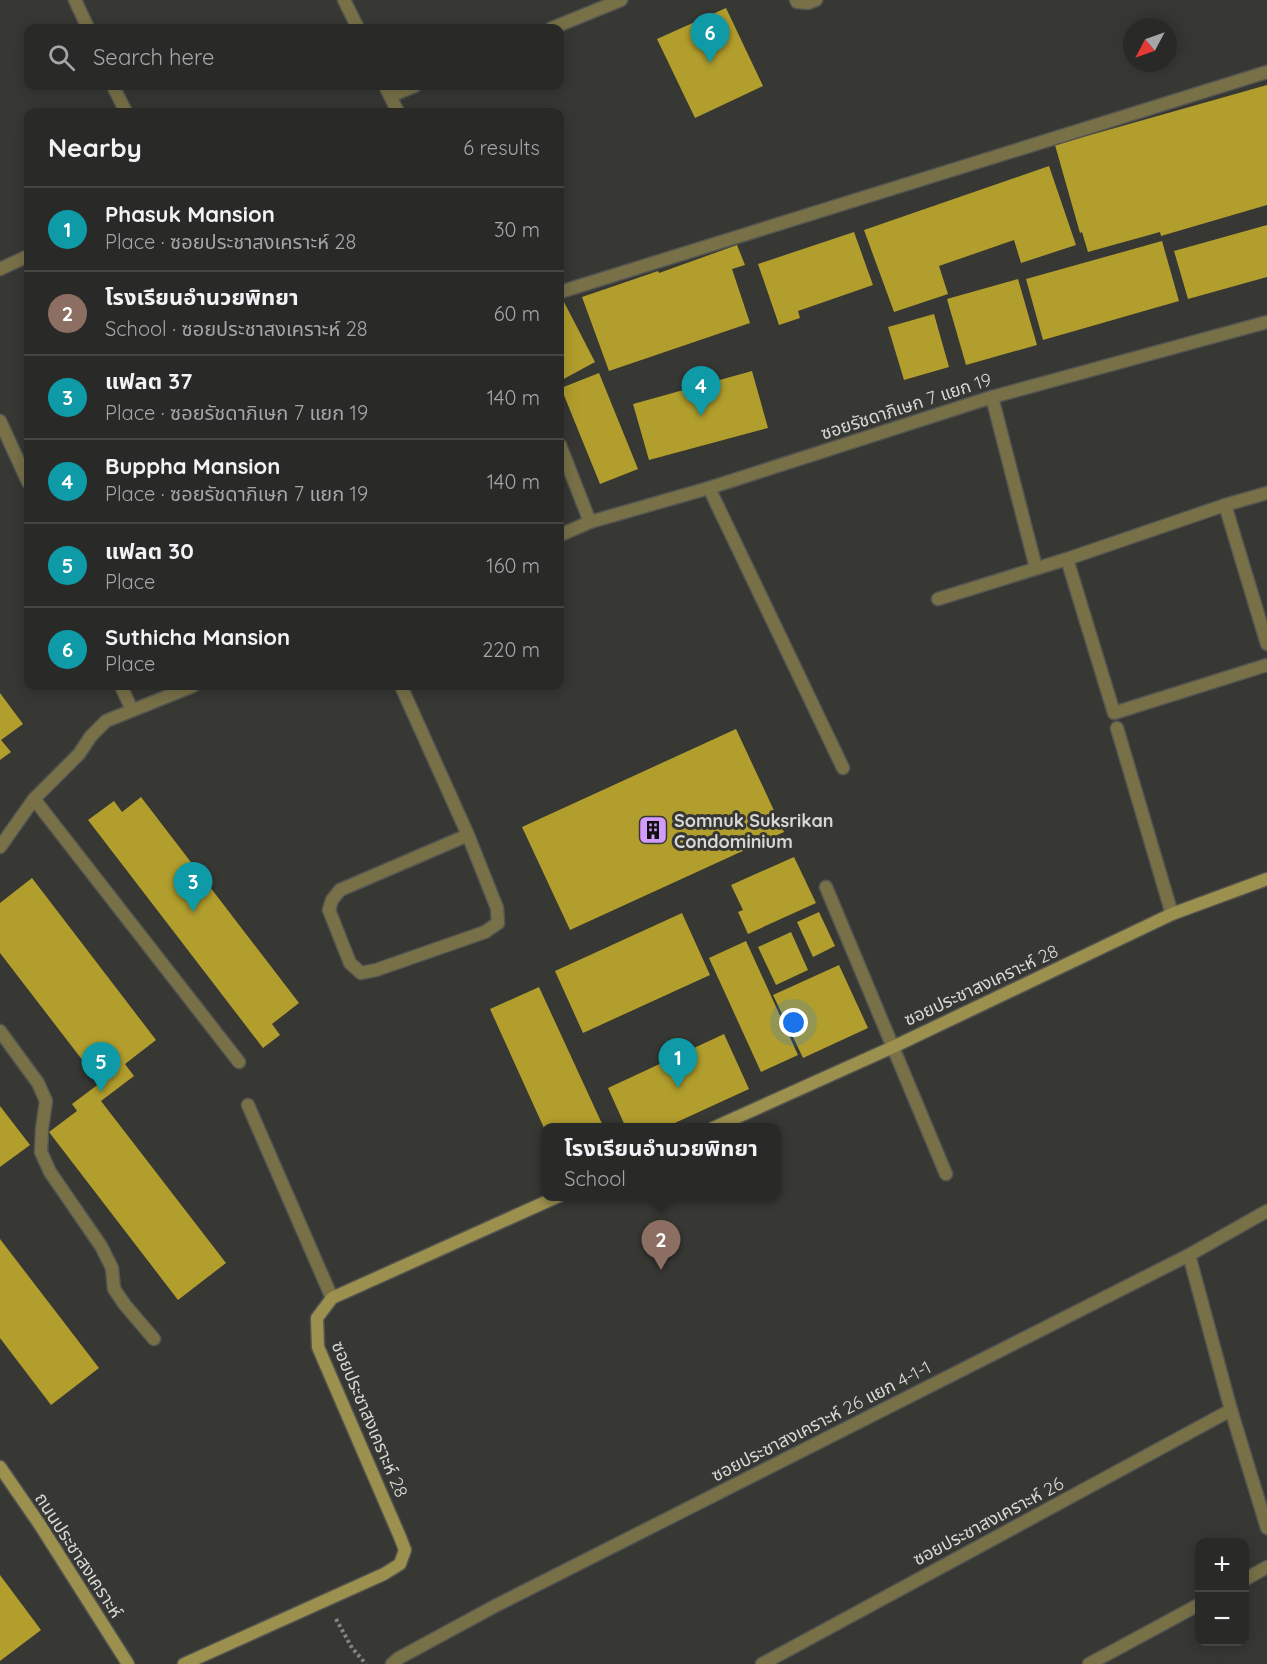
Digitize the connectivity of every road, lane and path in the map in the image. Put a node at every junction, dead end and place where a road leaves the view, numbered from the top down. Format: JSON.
{"nodes":[{"id":1,"x":75,"y":0,"type":"edge"},
{"id":2,"x":344,"y":0,"type":"edge"},
{"id":3,"x":621,"y":0,"type":"edge"},
{"id":4,"x":796,"y":0,"type":"edge"},
{"id":5,"x":816,"y":0,"type":"edge"},
{"id":6,"x":86,"y":24,"type":"edge"},
{"id":7,"x":355,"y":24,"type":"edge"},
{"id":8,"x":562,"y":24,"type":"edge"},
{"id":9,"x":1267,"y":72,"type":"edge"},
{"id":10,"x":116,"y":90,"type":"edge"},
{"id":11,"x":388,"y":91,"type":"edge"},
{"id":12,"x":124,"y":108,"type":"edge"},
{"id":13,"x":397,"y":108,"type":"edge"},
{"id":14,"x":24,"y":258,"type":"edge"},
{"id":15,"x":0,"y":269,"type":"edge"},
{"id":16,"x":564,"y":291,"type":"edge"},
{"id":17,"x":1267,"y":322,"type":"edge"},
{"id":18,"x":992,"y":397,"type":"junction"},
{"id":19,"x":0,"y":421,"type":"edge"},
{"id":20,"x":564,"y":457,"type":"edge"},
{"id":21,"x":24,"y":473,"type":"edge"},
{"id":22,"x":710,"y":488,"type":"junction"},
{"id":23,"x":1267,"y":493,"type":"edge"},
{"id":24,"x":1225,"y":505,"type":"junction"},
{"id":25,"x":590,"y":522,"type":"junction"},
{"id":26,"x":564,"y":533,"type":"edge"},
{"id":27,"x":1067,"y":559,"type":"junction"},
{"id":28,"x":1036,"y":568,"type":"junction"},
{"id":29,"x":938,"y":598,"type":"dead end"},
{"id":30,"x":1267,"y":644,"type":"edge"},
{"id":31,"x":1267,"y":665,"type":"edge"},
{"id":32,"x":123,"y":690,"type":"edge"},
{"id":33,"x":183,"y":690,"type":"edge"},
{"id":34,"x":403,"y":690,"type":"edge"},
{"id":35,"x":132,"y":710,"type":"junction"},
{"id":36,"x":1117,"y":728,"type":"dead end"},
{"id":37,"x":843,"y":768,"type":"dead end"},
{"id":38,"x":34,"y":799,"type":"junction"},
{"id":39,"x":468,"y":836,"type":"junction"},
{"id":40,"x":1,"y":845,"type":"edge"},
{"id":41,"x":1267,"y":879,"type":"edge"},
{"id":42,"x":826,"y":887,"type":"dead end"},
{"id":43,"x":1172,"y":914,"type":"junction"},
{"id":44,"x":0,"y":1031,"type":"edge"},
{"id":45,"x":893,"y":1047,"type":"junction"},
{"id":46,"x":239,"y":1062,"type":"dead end"},
{"id":47,"x":248,"y":1105,"type":"dead end"},
{"id":48,"x":724,"y":1123,"type":"edge"},
{"id":49,"x":946,"y":1174,"type":"dead end"},
{"id":50,"x":550,"y":1201,"type":"edge"},
{"id":51,"x":1267,"y":1211,"type":"edge"},
{"id":52,"x":1189,"y":1255,"type":"junction"},
{"id":53,"x":332,"y":1298,"type":"junction"},
{"id":54,"x":154,"y":1339,"type":"dead end"},
{"id":55,"x":1231,"y":1410,"type":"junction"},
{"id":56,"x":0,"y":1467,"type":"edge"},
{"id":57,"x":1265,"y":1512,"type":"edge"},
{"id":58,"x":1267,"y":1528,"type":"edge"},
{"id":59,"x":1267,"y":1567,"type":"edge"},
{"id":60,"x":1249,"y":1578,"type":"edge"},
{"id":61,"x":325,"y":1600,"type":"junction"},
{"id":62,"x":1195,"y":1607,"type":"edge"},
{"id":63,"x":128,"y":1664,"type":"edge"},
{"id":64,"x":184,"y":1664,"type":"edge"},
{"id":65,"x":366,"y":1664,"type":"edge"},
{"id":66,"x":392,"y":1664,"type":"edge"},
{"id":67,"x":762,"y":1664,"type":"edge"},
{"id":68,"x":1089,"y":1664,"type":"edge"}],
"edges":[{"from":1,"to":6,"type":"street"},
{"from":2,"to":7,"type":"street"},
{"from":3,"to":8,"type":"street"},
{"from":4,"to":5,"type":"street"},
{"from":9,"to":16,"type":"street"},
{"from":10,"to":12,"type":"street"},
{"from":11,"to":13,"type":"street"},
{"from":14,"to":15,"type":"street"},
{"from":17,"to":18,"type":"street","name":"ซอยรัชดาภิเษก 7 แยก 19"},
{"from":18,"to":22,"type":"street","name":"ซอยรัชดาภิเษก 7 แยก 19"},
{"from":18,"to":28,"type":"street"},
{"from":19,"to":21,"type":"street"},
{"from":20,"to":25,"type":"street"},
{"from":22,"to":25,"type":"street","name":"ซอยรัชดาภิเษก 7 แยก 19"},
{"from":22,"to":37,"type":"street"},
{"from":23,"to":24,"type":"street"},
{"from":24,"to":27,"type":"street"},
{"from":24,"to":30,"type":"street"},
{"from":25,"to":26,"type":"street","name":"ซอยรัชดาภิเษก 7 แยก 19"},
{"from":27,"to":28,"type":"street"},
{"from":27,"to":31,"type":"street"},
{"from":28,"to":29,"type":"street"},
{"from":32,"to":35,"type":"street"},
{"from":33,"to":35,"type":"street"},
{"from":34,"to":39,"type":"street"},
{"from":35,"to":38,"type":"street"},
{"from":36,"to":43,"type":"street"},
{"from":38,"to":40,"type":"street"},
{"from":38,"to":46,"type":"street"},
{"from":39,"to":39,"type":"street"},
{"from":41,"to":43,"type":"street","name":"ซอยประชาสงเคราะห์ 28"},
{"from":42,"to":45,"type":"street"},
{"from":43,"to":45,"type":"street","name":"ซอยประชาสงเคราะห์ 28"},
{"from":44,"to":54,"type":"street"},
{"from":45,"to":48,"type":"street","name":"ซอยประชาสงเคราะห์ 28"},
{"from":45,"to":49,"type":"street"},
{"from":47,"to":53,"type":"street"},
{"from":50,"to":53,"type":"street"},
{"from":51,"to":52,"type":"street","name":"ซอยประชาสงเคราะห์ 26 แยก 4-1-1"},
{"from":52,"to":55,"type":"street"},
{"from":52,"to":66,"type":"street","name":"ซอยประชาสงเคราะห์ 26 แยก 4-1-1"},
{"from":53,"to":61,"type":"street","name":"ซอยประชาสงเคราะห์ 28"},
{"from":55,"to":57,"type":"street"},
{"from":55,"to":67,"type":"street","name":"ซอยประชาสงเคราะห์ 26"},
{"from":56,"to":63,"type":"street","name":"ถนนประชาสงเคราะห์"},
{"from":57,"to":58,"type":"street"},
{"from":59,"to":60,"type":"street"},
{"from":61,"to":64,"type":"street","name":"ซอยประชาสงเคราะห์ 28"},
{"from":61,"to":65,"type":"path"},
{"from":62,"to":68,"type":"street"}]}
